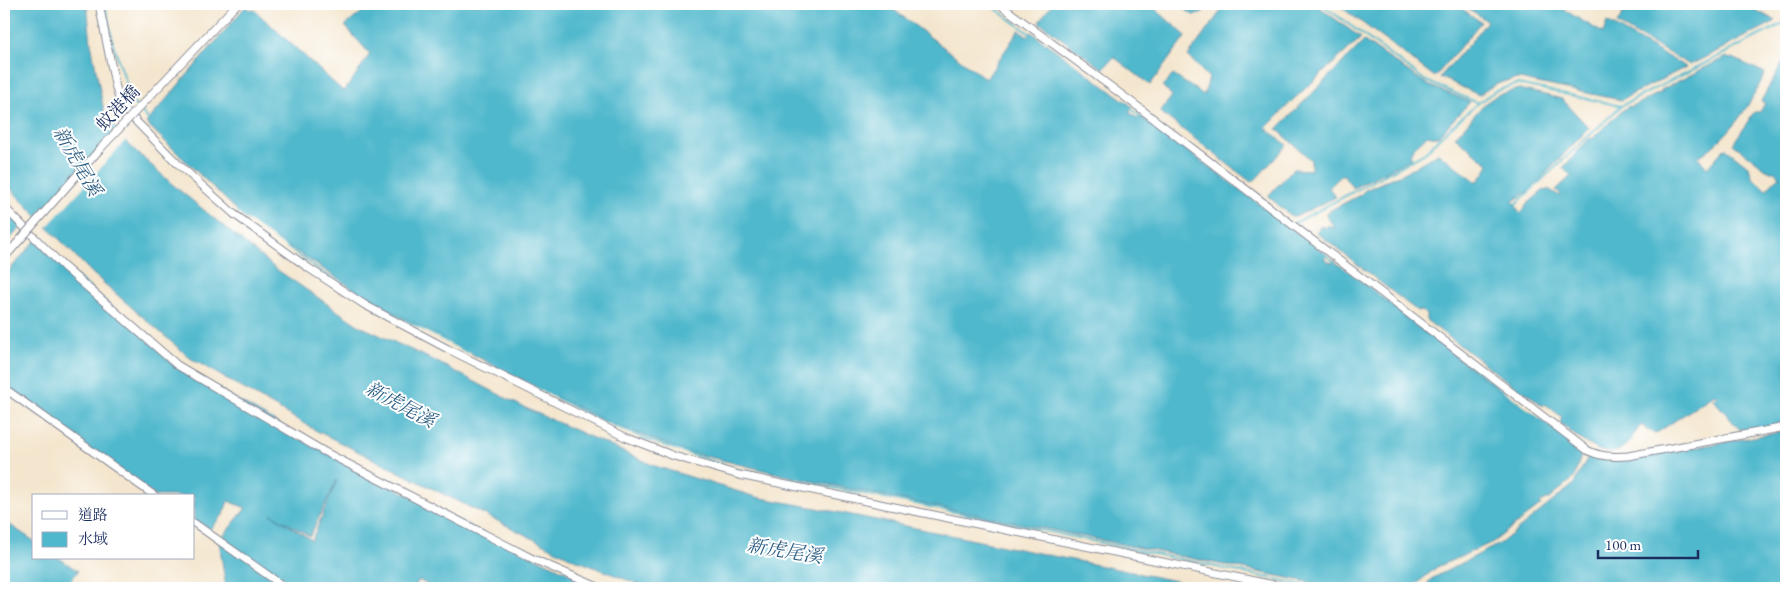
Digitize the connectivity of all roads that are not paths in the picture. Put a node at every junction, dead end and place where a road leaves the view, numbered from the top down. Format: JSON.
{"nodes":[{"id":1,"x":99,"y":4,"type":"edge"},
{"id":2,"x":237,"y":4,"type":"edge"},
{"id":3,"x":999,"y":4,"type":"edge"},
{"id":4,"x":4,"y":207,"type":"edge"},
{"id":5,"x":4,"y":258,"type":"edge"},
{"id":6,"x":4,"y":388,"type":"edge"},
{"id":7,"x":1786,"y":427,"type":"edge"},
{"id":8,"x":152,"y":494,"type":"edge"},
{"id":9,"x":195,"y":524,"type":"edge"},
{"id":10,"x":286,"y":588,"type":"edge"},
{"id":11,"x":600,"y":588,"type":"edge"},
{"id":12,"x":1289,"y":588,"type":"edge"}],
"edges":[{"from":1,"to":12,"type":"street"},
{"from":2,"to":5,"type":"street","name":"蚊港橋","bridge":true},
{"from":3,"to":7,"type":"street"},
{"from":4,"to":11,"type":"street"},
{"from":6,"to":8,"type":"street"},
{"from":9,"to":10,"type":"street"}]}
